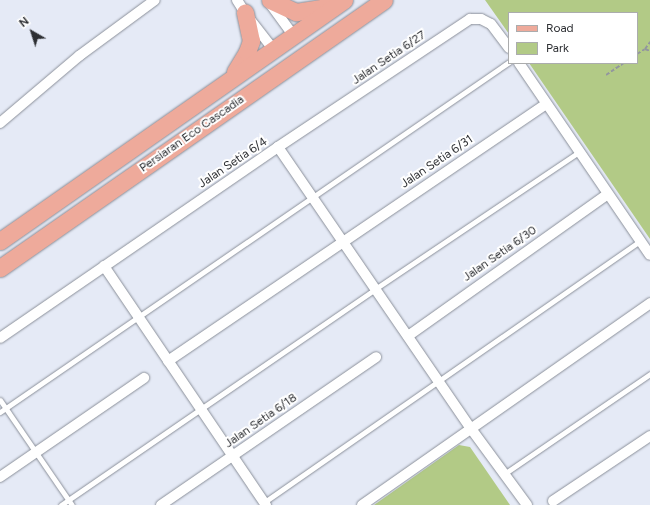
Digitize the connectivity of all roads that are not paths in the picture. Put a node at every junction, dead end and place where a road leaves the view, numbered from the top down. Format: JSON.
{"nodes":[{"id":1,"x":155,"y":0,"type":"edge"},
{"id":2,"x":268,"y":0,"type":"edge"},
{"id":3,"x":384,"y":0,"type":"edge"},
{"id":4,"x":341,"y":2,"type":"edge"},
{"id":5,"x":241,"y":7,"type":"edge"},
{"id":6,"x":293,"y":35,"type":"junction"},
{"id":7,"x":325,"y":42,"type":"junction"},
{"id":8,"x":508,"y":47,"type":"edge"},
{"id":9,"x":280,"y":50,"type":"junction"},
{"id":10,"x":508,"y":63,"type":"edge"},
{"id":11,"x":520,"y":64,"type":"edge"},
{"id":12,"x":228,"y":80,"type":"junction"},
{"id":13,"x":258,"y":89,"type":"junction"},
{"id":14,"x":546,"y":104,"type":"junction"},
{"id":15,"x":0,"y":123,"type":"edge"},
{"id":16,"x":278,"y":147,"type":"junction"},
{"id":17,"x":579,"y":152,"type":"junction"},
{"id":18,"x":608,"y":194,"type":"junction"},
{"id":19,"x":312,"y":197,"type":"junction"},
{"id":20,"x":0,"y":241,"type":"edge"},
{"id":21,"x":640,"y":241,"type":"junction"},
{"id":22,"x":344,"y":242,"type":"junction"},
{"id":23,"x":650,"y":255,"type":"edge"},
{"id":24,"x":104,"y":266,"type":"junction"},
{"id":25,"x":0,"y":268,"type":"edge"},
{"id":26,"x":375,"y":289,"type":"junction"},
{"id":27,"x":650,"y":303,"type":"edge"},
{"id":28,"x":138,"y":317,"type":"junction"},
{"id":29,"x":408,"y":336,"type":"junction"},
{"id":30,"x":0,"y":338,"type":"edge"},
{"id":31,"x":376,"y":357,"type":"dead end"},
{"id":32,"x":168,"y":361,"type":"junction"},
{"id":33,"x":650,"y":374,"type":"edge"},
{"id":34,"x":144,"y":378,"type":"dead end"},
{"id":35,"x":438,"y":381,"type":"junction"},
{"id":36,"x":0,"y":400,"type":"edge"},
{"id":37,"x":5,"y":408,"type":"junction"},
{"id":38,"x":202,"y":410,"type":"junction"},
{"id":39,"x":0,"y":412,"type":"edge"},
{"id":40,"x":472,"y":430,"type":"junction"},
{"id":41,"x":650,"y":436,"type":"edge"},
{"id":42,"x":36,"y":453,"type":"junction"},
{"id":43,"x":233,"y":456,"type":"junction"},
{"id":44,"x":504,"y":474,"type":"junction"},
{"id":45,"x":0,"y":477,"type":"edge"},
{"id":46,"x":68,"y":500,"type":"junction"},
{"id":47,"x":553,"y":501,"type":"dead end"},
{"id":48,"x":264,"y":504,"type":"edge"},
{"id":49,"x":61,"y":505,"type":"edge"},
{"id":50,"x":72,"y":505,"type":"edge"},
{"id":51,"x":161,"y":505,"type":"edge"},
{"id":52,"x":362,"y":505,"type":"edge"},
{"id":53,"x":527,"y":505,"type":"edge"}],
"edges":[{"from":1,"to":15,"type":"street"},
{"from":2,"to":4,"type":"main road"},
{"from":2,"to":6,"type":"street"},
{"from":3,"to":7,"type":"main road","name":"Persiaran Eco Cascadia"},
{"from":4,"to":6,"type":"main road","name":"Persiaran Eco Cascadia"},
{"from":5,"to":9,"type":"street"},
{"from":5,"to":12,"type":"main road"},
{"from":6,"to":9,"type":"main road","name":"Persiaran Eco Cascadia"},
{"from":7,"to":9,"type":"main road"},
{"from":7,"to":13,"type":"main road","name":"Persiaran Eco Cascadia"},
{"from":8,"to":16,"type":"street","name":"Jalan Setia 6/27"},
{"from":9,"to":12,"type":"main road","name":"Persiaran Eco Cascadia"},
{"from":9,"to":13,"type":"main road"},
{"from":10,"to":19,"type":"lane"},
{"from":11,"to":14,"type":"street"},
{"from":12,"to":20,"type":"main road","name":"Persiaran Eco Cascadia"},
{"from":13,"to":25,"type":"main road","name":"Persiaran Eco Cascadia"},
{"from":14,"to":17,"type":"street"},
{"from":14,"to":22,"type":"street","name":"Jalan Setia 6/31"},
{"from":16,"to":19,"type":"street","name":"Jalan Setia 6/4"},
{"from":16,"to":24,"type":"street","name":"Jalan Setia 6/4"},
{"from":17,"to":18,"type":"street"},
{"from":17,"to":26,"type":"lane"},
{"from":18,"to":21,"type":"street"},
{"from":18,"to":29,"type":"street","name":"Jalan Setia 6/30"},
{"from":19,"to":22,"type":"street","name":"Jalan Setia 6/4"},
{"from":19,"to":28,"type":"lane"},
{"from":21,"to":23,"type":"street"},
{"from":21,"to":35,"type":"lane"},
{"from":22,"to":26,"type":"street","name":"Jalan Setia 6/4"},
{"from":22,"to":32,"type":"street","name":"Jalan Setia 6/31"},
{"from":24,"to":28,"type":"street"},
{"from":24,"to":30,"type":"street","name":"Jalan Setia 6/4"},
{"from":26,"to":29,"type":"street","name":"Jalan Setia 6/4"},
{"from":26,"to":38,"type":"lane"},
{"from":27,"to":40,"type":"street"},
{"from":28,"to":32,"type":"street"},
{"from":28,"to":37,"type":"lane"},
{"from":29,"to":35,"type":"street","name":"Jalan Setia 6/4"},
{"from":31,"to":43,"type":"street","name":"Jalan Setia 6/18"},
{"from":32,"to":38,"type":"street"},
{"from":33,"to":44,"type":"lane"},
{"from":34,"to":42,"type":"street"},
{"from":35,"to":40,"type":"street","name":"Jalan Setia 6/4"},
{"from":35,"to":48,"type":"lane"},
{"from":36,"to":37,"type":"lane"},
{"from":37,"to":39,"type":"lane"},
{"from":37,"to":42,"type":"lane"},
{"from":38,"to":43,"type":"street"},
{"from":38,"to":46,"type":"lane"},
{"from":40,"to":44,"type":"street","name":"Jalan Setia 6/4"},
{"from":40,"to":52,"type":"street"},
{"from":41,"to":47,"type":"street"},
{"from":42,"to":45,"type":"street"},
{"from":42,"to":46,"type":"lane"},
{"from":43,"to":48,"type":"street"},
{"from":43,"to":51,"type":"street","name":"Jalan Setia 6/18"},
{"from":44,"to":53,"type":"street","name":"Jalan Setia 6/4"},
{"from":46,"to":49,"type":"lane"},
{"from":46,"to":50,"type":"lane"}]}
